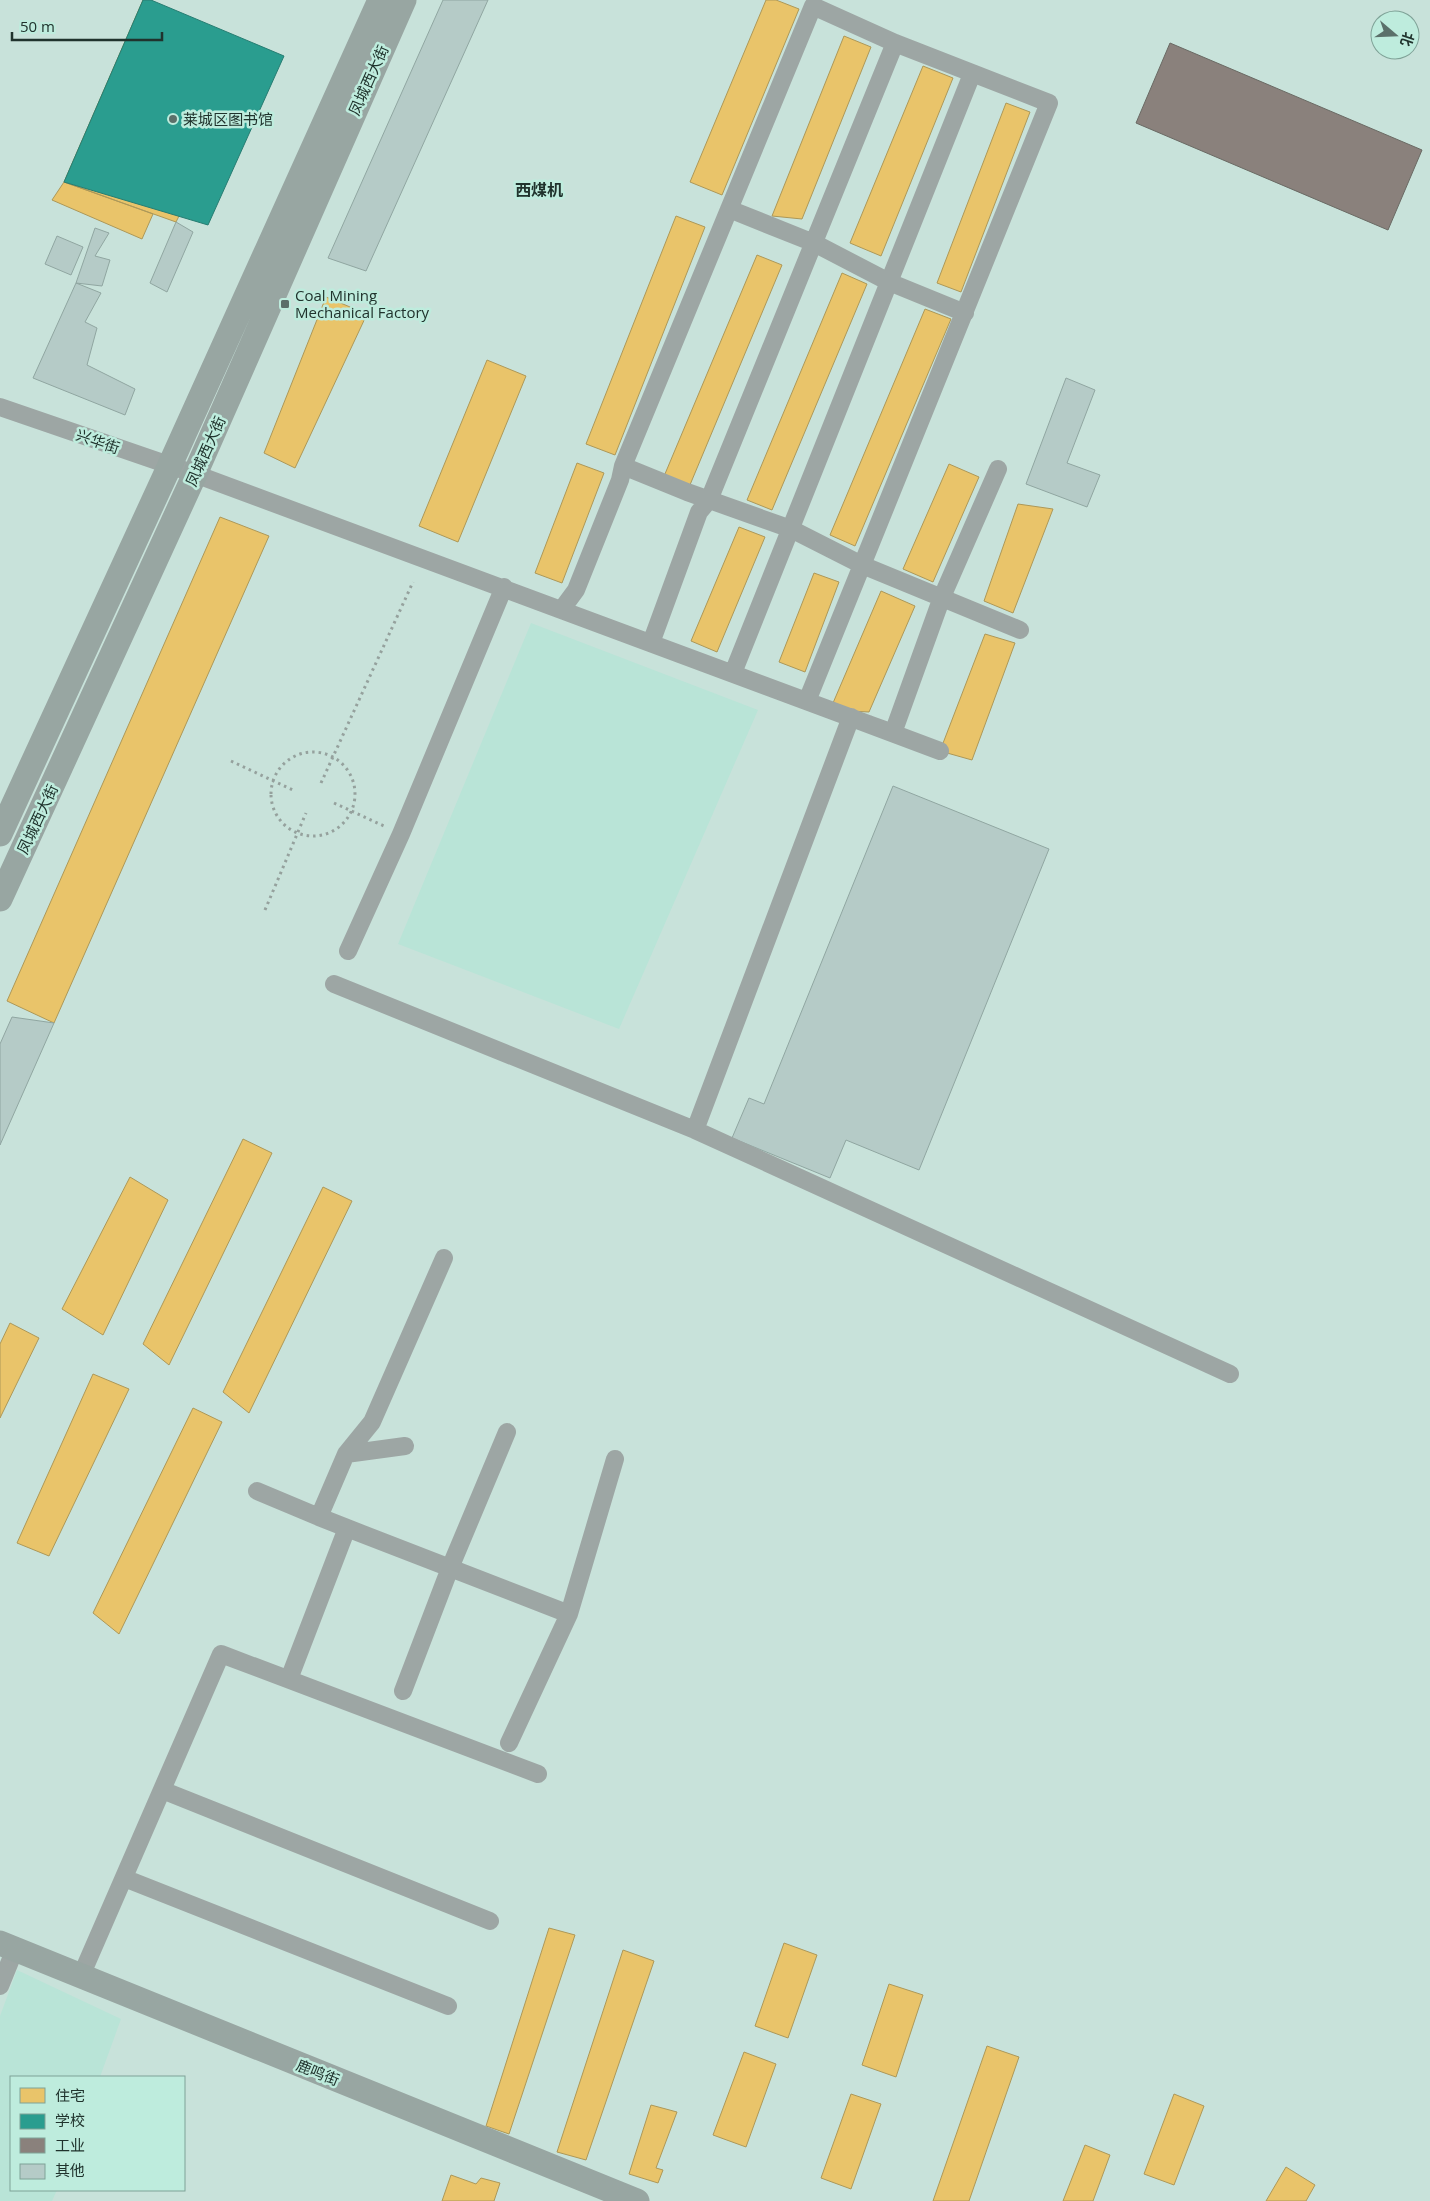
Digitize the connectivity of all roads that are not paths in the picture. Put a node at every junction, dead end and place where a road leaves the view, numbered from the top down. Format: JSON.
{"nodes":[{"id":1,"x":380,"y":0,"type":"edge"},
{"id":2,"x":404,"y":0,"type":"edge"},
{"id":3,"x":895,"y":43,"type":"junction"},
{"id":4,"x":972,"y":74,"type":"junction"},
{"id":5,"x":729,"y":208,"type":"junction"},
{"id":6,"x":814,"y":243,"type":"junction"},
{"id":7,"x":889,"y":282,"type":"junction"},
{"id":8,"x":965,"y":313,"type":"junction"},
{"id":9,"x":0,"y":407,"type":"edge"},
{"id":10,"x":170,"y":466,"type":"junction"},
{"id":11,"x":623,"y":466,"type":"junction"},
{"id":12,"x":998,"y":469,"type":"dead end"},
{"id":13,"x":195,"y":474,"type":"junction"},
{"id":14,"x":710,"y":500,"type":"junction"},
{"id":15,"x":791,"y":528,"type":"junction"},
{"id":16,"x":862,"y":565,"type":"junction"},
{"id":17,"x":504,"y":587,"type":"junction"},
{"id":18,"x":942,"y":598,"type":"junction"},
{"id":19,"x":562,"y":609,"type":"junction"},
{"id":20,"x":1020,"y":630,"type":"dead end"},
{"id":21,"x":652,"y":643,"type":"junction"},
{"id":22,"x":733,"y":673,"type":"junction"},
{"id":23,"x":807,"y":701,"type":"junction"},
{"id":24,"x":851,"y":717,"type":"junction"},
{"id":25,"x":868,"y":724,"type":"junction"},
{"id":26,"x":940,"y":751,"type":"dead end"},
{"id":27,"x":0,"y":834,"type":"edge"},
{"id":28,"x":0,"y":899,"type":"edge"},
{"id":29,"x":348,"y":951,"type":"dead end"},
{"id":30,"x":334,"y":984,"type":"dead end"},
{"id":31,"x":695,"y":1130,"type":"junction"},
{"id":32,"x":444,"y":1258,"type":"dead end"},
{"id":33,"x":1230,"y":1374,"type":"dead end"},
{"id":34,"x":507,"y":1432,"type":"dead end"},
{"id":35,"x":405,"y":1446,"type":"dead end"},
{"id":36,"x":346,"y":1454,"type":"junction"},
{"id":37,"x":616,"y":1459,"type":"dead end"},
{"id":38,"x":258,"y":1491,"type":"dead end"},
{"id":39,"x":318,"y":1517,"type":"junction"},
{"id":40,"x":347,"y":1528,"type":"junction"},
{"id":41,"x":450,"y":1568,"type":"junction"},
{"id":42,"x":569,"y":1614,"type":"junction"},
{"id":43,"x":289,"y":1679,"type":"junction"},
{"id":44,"x":403,"y":1691,"type":"dead end"},
{"id":45,"x":509,"y":1743,"type":"dead end"},
{"id":46,"x":538,"y":1774,"type":"dead end"},
{"id":47,"x":162,"y":1790,"type":"junction"},
{"id":48,"x":124,"y":1878,"type":"junction"},
{"id":49,"x":490,"y":1921,"type":"dead end"},
{"id":50,"x":7,"y":1946,"type":"edge"},
{"id":51,"x":81,"y":1976,"type":"junction"},
{"id":52,"x":0,"y":1986,"type":"edge"},
{"id":53,"x":448,"y":2006,"type":"dead end"},
{"id":54,"x":637,"y":2201,"type":"edge"}],
"edges":[{"from":1,"to":10,"type":"main road","name":"凤城西大街"},
{"from":2,"to":13,"type":"main road","name":"凤城西大街"},
{"from":3,"to":4,"type":"street"},
{"from":3,"to":5,"type":"street"},
{"from":3,"to":6,"type":"street"},
{"from":4,"to":7,"type":"street"},
{"from":4,"to":8,"type":"street"},
{"from":5,"to":6,"type":"street"},
{"from":5,"to":11,"type":"street"},
{"from":6,"to":7,"type":"street"},
{"from":6,"to":14,"type":"street"},
{"from":7,"to":8,"type":"street"},
{"from":7,"to":15,"type":"street"},
{"from":8,"to":16,"type":"street"},
{"from":9,"to":10,"type":"street","name":"兴华街"},
{"from":10,"to":13,"type":"street","name":"兴华街"},
{"from":10,"to":27,"type":"main road","name":"凤城西大街"},
{"from":11,"to":14,"type":"street"},
{"from":11,"to":19,"type":"street"},
{"from":12,"to":18,"type":"street"},
{"from":13,"to":17,"type":"street","name":"兴华街"},
{"from":13,"to":28,"type":"main road","name":"凤城西大街"},
{"from":14,"to":15,"type":"street"},
{"from":14,"to":21,"type":"street"},
{"from":15,"to":16,"type":"street"},
{"from":15,"to":22,"type":"street"},
{"from":16,"to":18,"type":"street"},
{"from":16,"to":23,"type":"street"},
{"from":17,"to":19,"type":"street","name":"兴华街"},
{"from":17,"to":29,"type":"street"},
{"from":18,"to":20,"type":"street"},
{"from":18,"to":25,"type":"street"},
{"from":19,"to":21,"type":"street","name":"兴华街"},
{"from":21,"to":22,"type":"street","name":"兴华街"},
{"from":22,"to":23,"type":"street","name":"兴华街"},
{"from":23,"to":24,"type":"street","name":"兴华街"},
{"from":24,"to":25,"type":"street","name":"兴华街"},
{"from":24,"to":31,"type":"street"},
{"from":25,"to":26,"type":"street"},
{"from":30,"to":31,"type":"street"},
{"from":31,"to":33,"type":"street"},
{"from":32,"to":36,"type":"street"},
{"from":34,"to":41,"type":"street"},
{"from":35,"to":36,"type":"street"},
{"from":36,"to":39,"type":"street"},
{"from":37,"to":42,"type":"street"},
{"from":38,"to":39,"type":"street"},
{"from":39,"to":40,"type":"street"},
{"from":40,"to":41,"type":"street"},
{"from":40,"to":43,"type":"street"},
{"from":41,"to":42,"type":"street"},
{"from":41,"to":44,"type":"street"},
{"from":42,"to":45,"type":"street"},
{"from":43,"to":46,"type":"street"},
{"from":43,"to":47,"type":"street"},
{"from":47,"to":48,"type":"street"},
{"from":47,"to":49,"type":"street"},
{"from":48,"to":51,"type":"street"},
{"from":48,"to":53,"type":"street"},
{"from":50,"to":51,"type":"main road","name":"鹿鸣街"},
{"from":50,"to":52,"type":"street"},
{"from":51,"to":54,"type":"main road","name":"鹿鸣街"}]}
